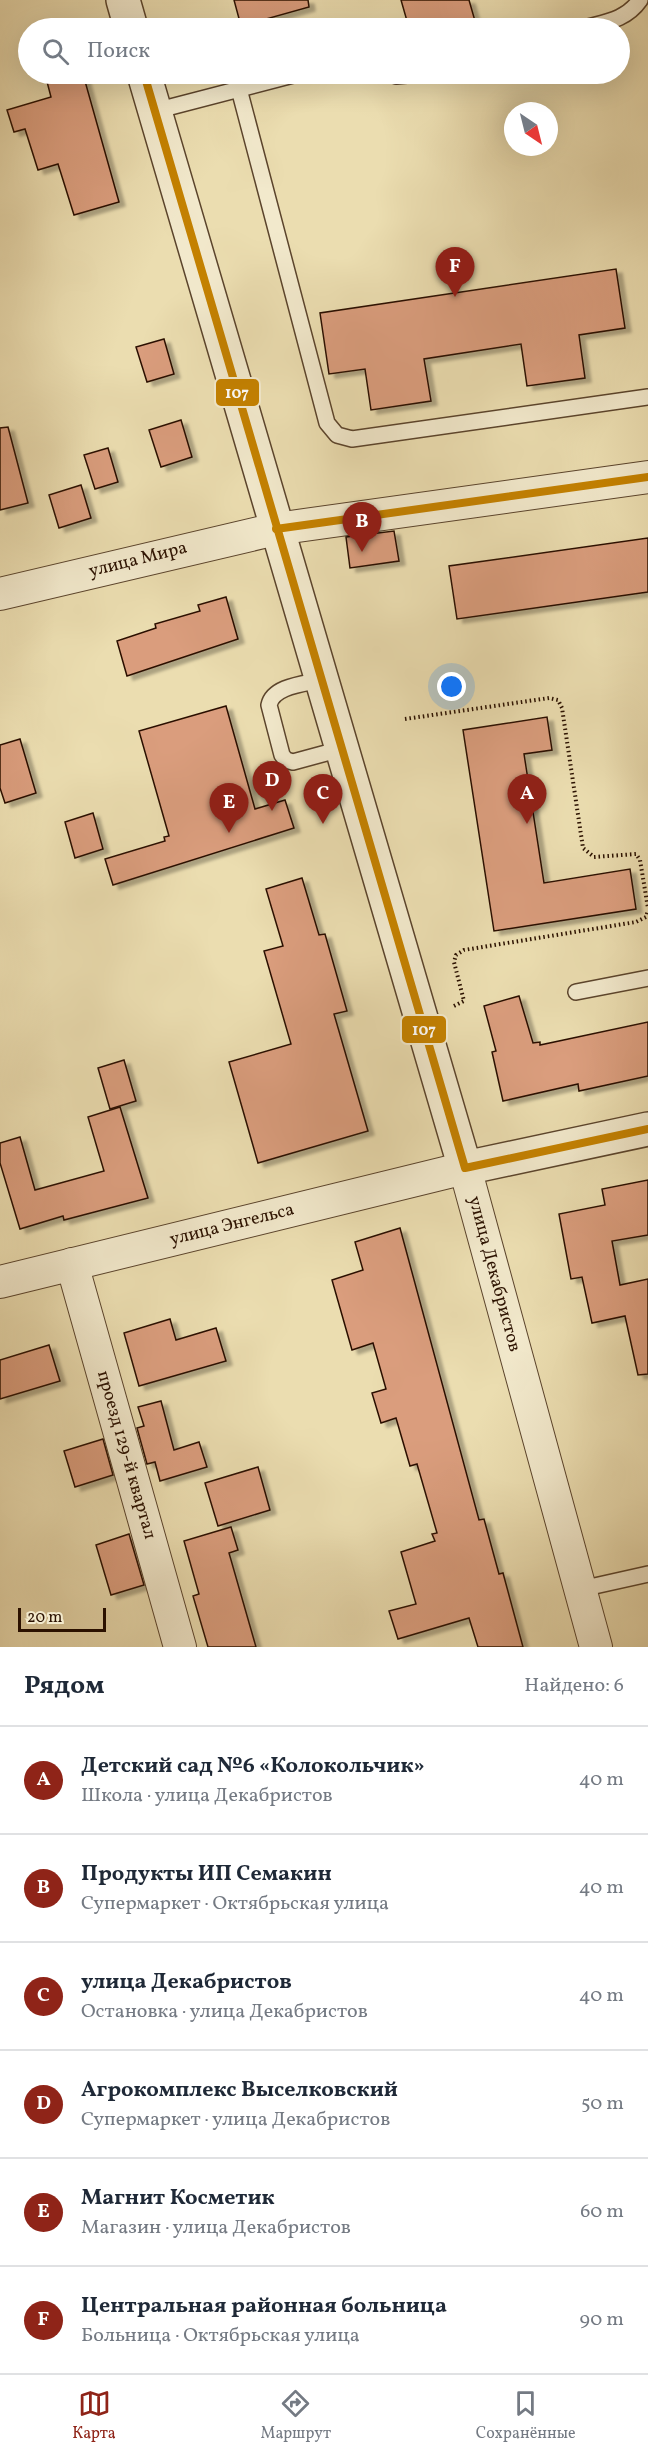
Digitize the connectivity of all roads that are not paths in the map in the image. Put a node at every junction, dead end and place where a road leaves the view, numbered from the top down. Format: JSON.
{"nodes":[{"id":1,"x":123,"y":0,"type":"edge"},
{"id":2,"x":640,"y":0,"type":"edge"},
{"id":3,"x":128,"y":18,"type":"edge"},
{"id":4,"x":621,"y":18,"type":"edge"},
{"id":5,"x":147,"y":84,"type":"edge"},
{"id":6,"x":258,"y":84,"type":"edge"},
{"id":7,"x":239,"y":89,"type":"junction"},
{"id":8,"x":155,"y":111,"type":"junction"},
{"id":9,"x":648,"y":397,"type":"edge"},
{"id":10,"x":648,"y":477,"type":"edge"},
{"id":11,"x":276,"y":529,"type":"junction"},
{"id":12,"x":0,"y":594,"type":"edge"},
{"id":13,"x":321,"y":680,"type":"junction"},
{"id":14,"x":341,"y":749,"type":"junction"},
{"id":15,"x":648,"y":978,"type":"edge"},
{"id":16,"x":576,"y":992,"type":"dead end"},
{"id":17,"x":648,"y":1129,"type":"edge"},
{"id":18,"x":465,"y":1168,"type":"junction"},
{"id":19,"x":72,"y":1264,"type":"junction"},
{"id":20,"x":0,"y":1282,"type":"edge"},
{"id":21,"x":648,"y":1574,"type":"edge"},
{"id":22,"x":581,"y":1589,"type":"junction"},
{"id":23,"x":180,"y":1647,"type":"edge"},
{"id":24,"x":596,"y":1647,"type":"edge"}],
"edges":[{"from":1,"to":3,"type":"street"},
{"from":2,"to":4,"type":"lane"},
{"from":5,"to":8,"type":"street","name":"улица Декабристов"},
{"from":6,"to":7,"type":"lane"},
{"from":7,"to":8,"type":"lane"},
{"from":7,"to":9,"type":"lane"},
{"from":8,"to":11,"type":"street","name":"улица Декабристов"},
{"from":10,"to":11,"type":"street","name":"улица Мира"},
{"from":11,"to":12,"type":"street","name":"улица Мира"},
{"from":11,"to":13,"type":"street","name":"улица Декабристов"},
{"from":13,"to":14,"type":"street","name":"улица Декабристов"},
{"from":13,"to":14,"type":"lane"},
{"from":14,"to":18,"type":"street","name":"улица Декабристов"},
{"from":15,"to":16,"type":"lane"},
{"from":17,"to":18,"type":"street"},
{"from":18,"to":19,"type":"street","name":"улица Энгельса"},
{"from":18,"to":22,"type":"street","name":"улица Декабристов"},
{"from":19,"to":20,"type":"street","name":"улица Энгельса"},
{"from":19,"to":23,"type":"street","name":"проезд 129-й квартал"},
{"from":21,"to":22,"type":"lane"},
{"from":22,"to":24,"type":"street","name":"улица Декабристов"}]}
